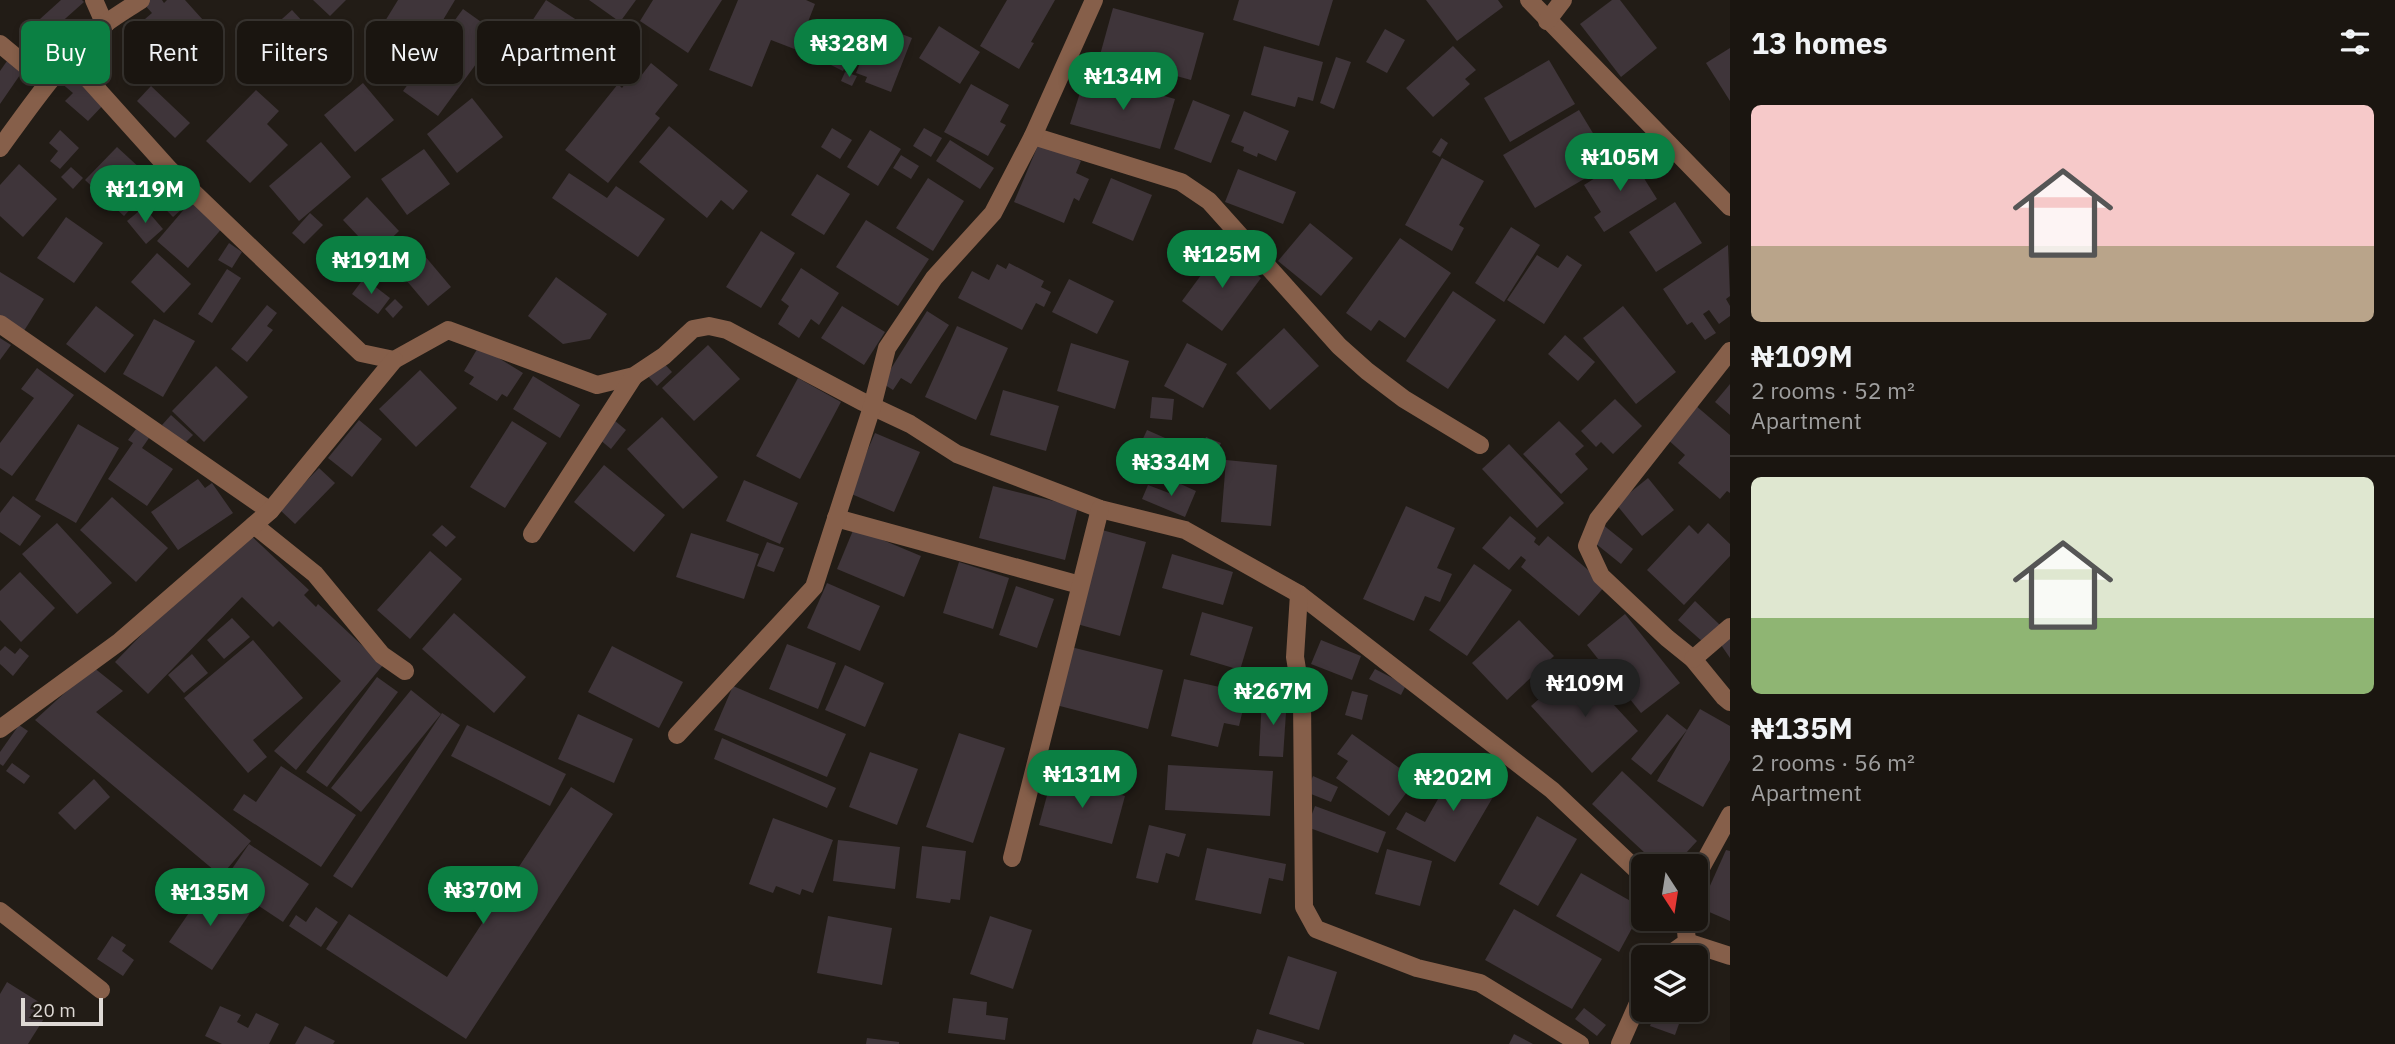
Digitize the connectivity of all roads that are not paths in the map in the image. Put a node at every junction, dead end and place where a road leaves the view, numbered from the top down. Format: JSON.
{"nodes":[{"id":1,"x":94,"y":0,"type":"edge"},
{"id":2,"x":141,"y":0,"type":"edge"},
{"id":3,"x":1094,"y":0,"type":"edge"},
{"id":4,"x":1529,"y":0,"type":"edge"},
{"id":5,"x":1563,"y":0,"type":"edge"},
{"id":6,"x":102,"y":21,"type":"edge"},
{"id":7,"x":110,"y":21,"type":"edge"},
{"id":8,"x":1547,"y":21,"type":"junction"},
{"id":9,"x":0,"y":44,"type":"edge"},
{"id":10,"x":21,"y":61,"type":"edge"},
{"id":11,"x":46,"y":84,"type":"edge"},
{"id":12,"x":93,"y":84,"type":"edge"},
{"id":13,"x":1033,"y":136,"type":"junction"},
{"id":14,"x":0,"y":148,"type":"edge"},
{"id":15,"x":1730,"y":207,"type":"edge"},
{"id":16,"x":0,"y":324,"type":"edge"},
{"id":17,"x":1730,"y":351,"type":"edge"},
{"id":18,"x":394,"y":360,"type":"junction"},
{"id":19,"x":634,"y":376,"type":"junction"},
{"id":20,"x":872,"y":407,"type":"junction"},
{"id":21,"x":1480,"y":445,"type":"dead end"},
{"id":22,"x":1100,"y":509,"type":"junction"},
{"id":23,"x":270,"y":511,"type":"junction"},
{"id":24,"x":836,"y":518,"type":"junction"},
{"id":25,"x":254,"y":525,"type":"junction"},
{"id":26,"x":532,"y":534,"type":"dead end"},
{"id":27,"x":1080,"y":585,"type":"junction"},
{"id":28,"x":1299,"y":594,"type":"junction"},
{"id":29,"x":1730,"y":627,"type":"edge"},
{"id":30,"x":1693,"y":659,"type":"junction"},
{"id":31,"x":405,"y":671,"type":"dead end"},
{"id":32,"x":1730,"y":702,"type":"edge"},
{"id":33,"x":0,"y":729,"type":"edge"},
{"id":34,"x":677,"y":735,"type":"dead end"},
{"id":35,"x":1730,"y":815,"type":"edge"},
{"id":36,"x":1708,"y":855,"type":"edge"},
{"id":37,"x":1012,"y":858,"type":"dead end"},
{"id":38,"x":1631,"y":865,"type":"edge"},
{"id":39,"x":0,"y":911,"type":"edge"},
{"id":40,"x":1686,"y":931,"type":"edge"},
{"id":41,"x":1687,"y":943,"type":"junction"},
{"id":42,"x":1684,"y":945,"type":"edge"},
{"id":43,"x":1730,"y":956,"type":"edge"},
{"id":44,"x":101,"y":990,"type":"dead end"},
{"id":45,"x":1631,"y":1019,"type":"edge"},
{"id":46,"x":1580,"y":1044,"type":"edge"},
{"id":47,"x":1620,"y":1044,"type":"edge"}],
"edges":[{"from":1,"to":6,"type":"street"},
{"from":2,"to":7,"type":"street"},
{"from":3,"to":13,"type":"street"},
{"from":4,"to":8,"type":"street"},
{"from":5,"to":8,"type":"street"},
{"from":8,"to":15,"type":"street"},
{"from":9,"to":10,"type":"street"},
{"from":11,"to":14,"type":"street"},
{"from":12,"to":18,"type":"street"},
{"from":13,"to":20,"type":"street"},
{"from":13,"to":21,"type":"street"},
{"from":16,"to":23,"type":"street"},
{"from":17,"to":30,"type":"street"},
{"from":18,"to":19,"type":"street"},
{"from":18,"to":23,"type":"street"},
{"from":19,"to":20,"type":"street"},
{"from":19,"to":26,"type":"street"},
{"from":20,"to":22,"type":"street"},
{"from":20,"to":24,"type":"street"},
{"from":22,"to":27,"type":"street"},
{"from":22,"to":28,"type":"street"},
{"from":23,"to":25,"type":"street"},
{"from":24,"to":27,"type":"street"},
{"from":24,"to":34,"type":"street"},
{"from":25,"to":31,"type":"street"},
{"from":25,"to":33,"type":"street"},
{"from":27,"to":37,"type":"street"},
{"from":28,"to":38,"type":"street"},
{"from":28,"to":46,"type":"street"},
{"from":29,"to":30,"type":"street"},
{"from":30,"to":32,"type":"street"},
{"from":35,"to":36,"type":"street"},
{"from":39,"to":44,"type":"street"},
{"from":40,"to":41,"type":"street"},
{"from":41,"to":42,"type":"street"},
{"from":41,"to":43,"type":"street"},
{"from":45,"to":47,"type":"street"}]}
